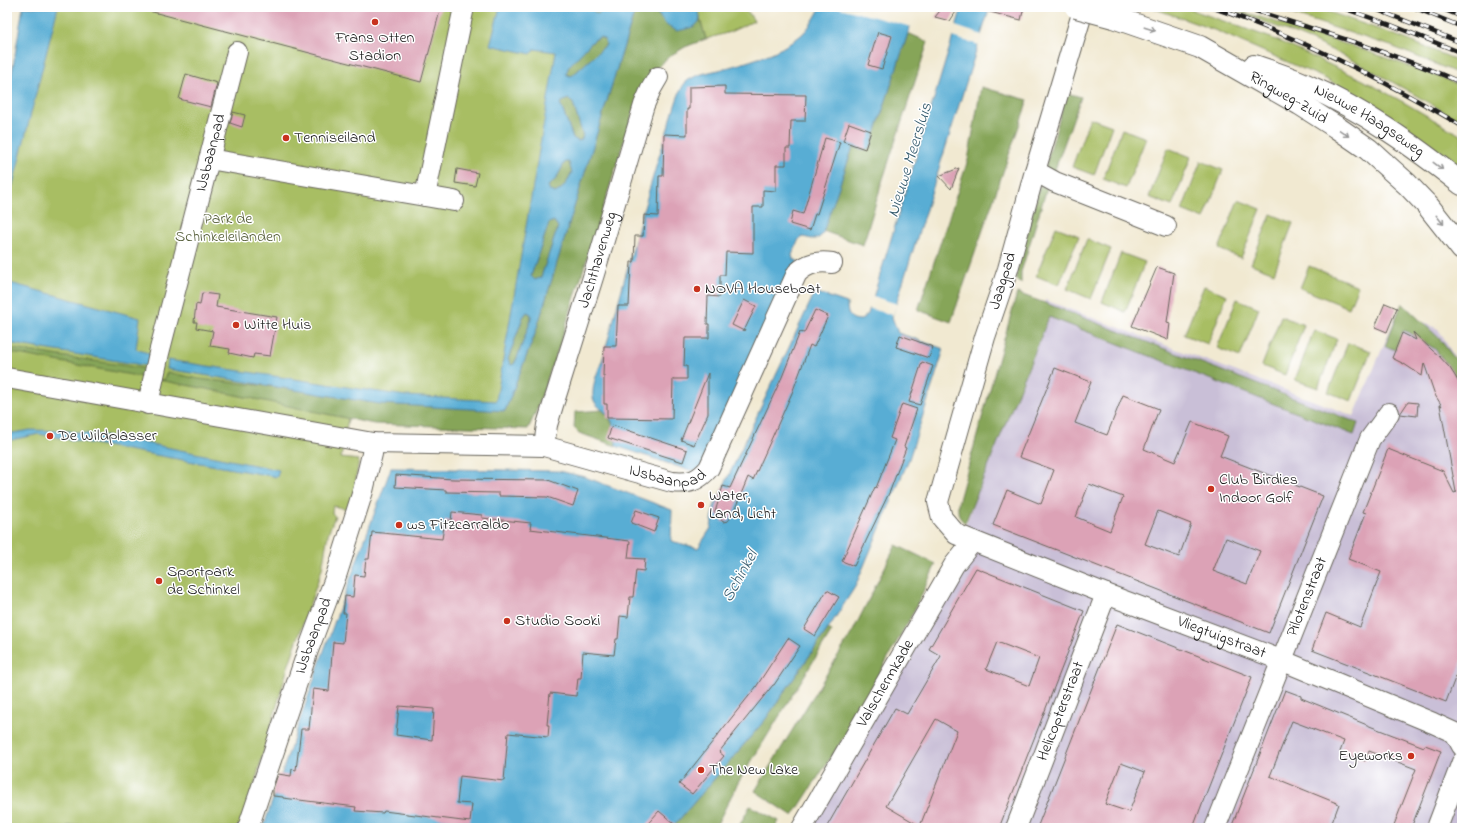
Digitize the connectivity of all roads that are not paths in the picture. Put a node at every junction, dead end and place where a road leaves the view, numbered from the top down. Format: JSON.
{"nodes":[{"id":1,"x":464,"y":7,"type":"edge"},
{"id":2,"x":1076,"y":7,"type":"edge"},
{"id":3,"x":1084,"y":7,"type":"edge"},
{"id":4,"x":1200,"y":47,"type":"junction"},
{"id":5,"x":237,"y":52,"type":"dead end"},
{"id":6,"x":658,"y":77,"type":"dead end"},
{"id":7,"x":209,"y":159,"type":"junction"},
{"id":8,"x":1035,"y":170,"type":"junction"},
{"id":9,"x":1462,"y":184,"type":"edge"},
{"id":10,"x":425,"y":196,"type":"junction"},
{"id":11,"x":454,"y":201,"type":"dead end"},
{"id":12,"x":1166,"y":226,"type":"dead end"},
{"id":13,"x":1462,"y":249,"type":"edge"},
{"id":14,"x":832,"y":263,"type":"dead end"},
{"id":15,"x":7,"y":378,"type":"edge"},
{"id":16,"x":148,"y":404,"type":"junction"},
{"id":17,"x":1389,"y":413,"type":"dead end"},
{"id":18,"x":372,"y":443,"type":"junction"},
{"id":19,"x":544,"y":446,"type":"junction"},
{"id":20,"x":973,"y":540,"type":"junction"},
{"id":21,"x":1106,"y":594,"type":"junction"},
{"id":22,"x":1281,"y":660,"type":"junction"},
{"id":23,"x":1462,"y":746,"type":"edge"},
{"id":24,"x":1462,"y":762,"type":"edge"},
{"id":25,"x":248,"y":828,"type":"edge"},
{"id":26,"x":802,"y":828,"type":"edge"},
{"id":27,"x":1016,"y":828,"type":"edge"},
{"id":28,"x":1215,"y":828,"type":"edge"},
{"id":29,"x":1437,"y":828,"type":"edge"}],
"edges":[{"from":1,"to":10,"type":"street"},
{"from":2,"to":4,"type":"highway","name":"Ringweg-Zuid","one_way":true,"bridge":true},
{"from":3,"to":8,"type":"street","name":"Jaagpad"},
{"from":4,"to":9,"type":"highway","name":"Nieuwe Haagseweg","one_way":true},
{"from":4,"to":13,"type":"highway","name":"Ringweg-Zuid","one_way":true},
{"from":5,"to":7,"type":"street","name":"IJsbaanpad"},
{"from":6,"to":19,"type":"street","name":"Jachthavenweg"},
{"from":7,"to":10,"type":"street"},
{"from":7,"to":16,"type":"street","name":"IJsbaanpad"},
{"from":8,"to":12,"type":"street"},
{"from":8,"to":20,"type":"street","name":"Jaagpad"},
{"from":10,"to":11,"type":"street"},
{"from":14,"to":19,"type":"street","name":"IJsbaanpad"},
{"from":15,"to":16,"type":"street","name":"IJsbaanpad"},
{"from":16,"to":18,"type":"street","name":"IJsbaanpad"},
{"from":17,"to":22,"type":"street","name":"Pilotenstraat"},
{"from":18,"to":19,"type":"street","name":"IJsbaanpad"},
{"from":18,"to":25,"type":"street","name":"IJsbaanpad"},
{"from":20,"to":21,"type":"street","name":"Vliegtuigstraat"},
{"from":20,"to":26,"type":"street","name":"Valschermkade"},
{"from":21,"to":22,"type":"street","name":"Vliegtuigstraat"},
{"from":21,"to":27,"type":"street","name":"Helicopterstraat"},
{"from":22,"to":23,"type":"street","name":"Vliegtuigstraat"},
{"from":22,"to":28,"type":"street","name":"Pilotenstraat"},
{"from":24,"to":29,"type":"street"}]}
